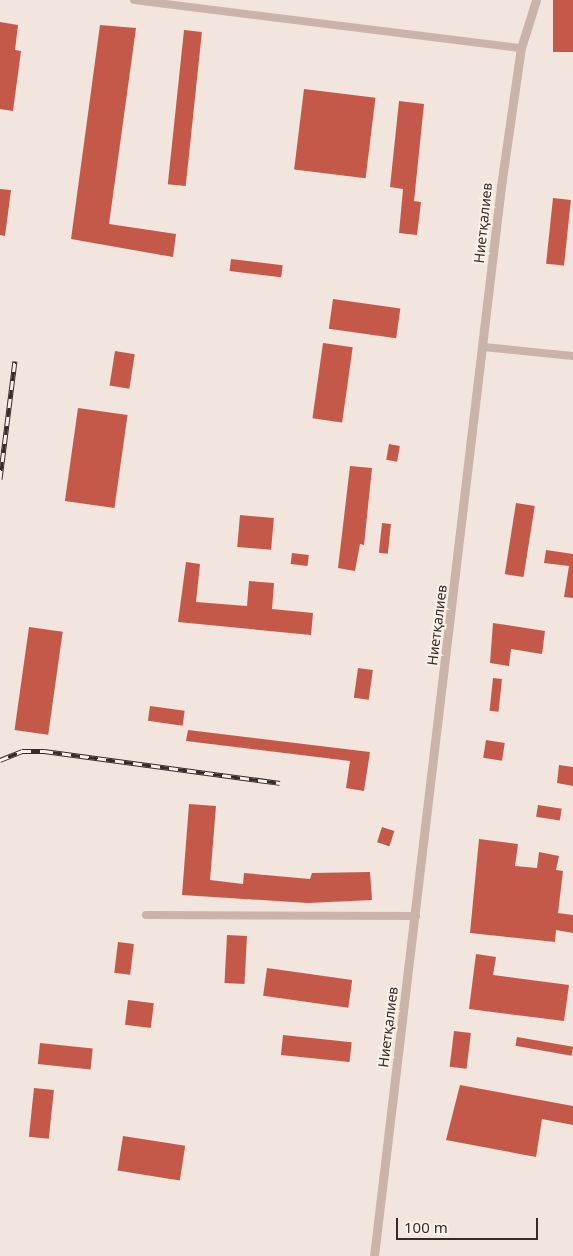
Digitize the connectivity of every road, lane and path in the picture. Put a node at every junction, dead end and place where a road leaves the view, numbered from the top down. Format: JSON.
{"nodes":[{"id":1,"x":134,"y":0,"type":"edge"},
{"id":2,"x":536,"y":0,"type":"edge"},
{"id":3,"x":521,"y":48,"type":"junction"},
{"id":4,"x":484,"y":347,"type":"junction"},
{"id":5,"x":573,"y":356,"type":"edge"},
{"id":6,"x":146,"y":916,"type":"dead end"},
{"id":7,"x":416,"y":916,"type":"junction"},
{"id":8,"x":374,"y":1256,"type":"edge"}],
"edges":[{"from":1,"to":3,"type":"street"},
{"from":2,"to":3,"type":"street","name":"Ниетқалиев"},
{"from":3,"to":4,"type":"street","name":"Ниетқалиев"},
{"from":4,"to":5,"type":"street"},
{"from":4,"to":7,"type":"street","name":"Ниетқалиев"},
{"from":6,"to":7,"type":"street"},
{"from":7,"to":8,"type":"street","name":"Ниетқалиев"}]}
